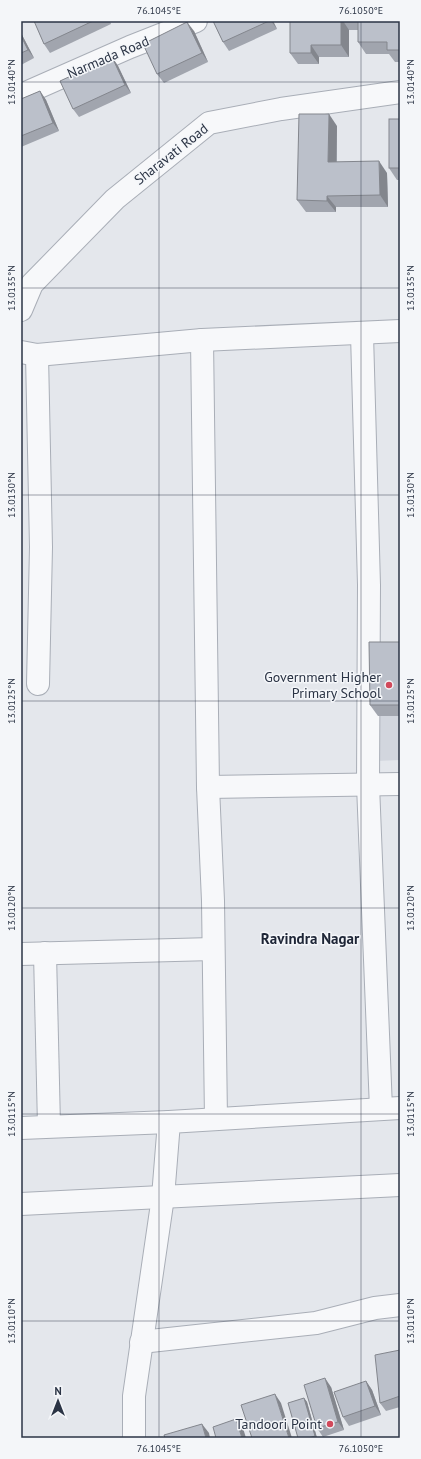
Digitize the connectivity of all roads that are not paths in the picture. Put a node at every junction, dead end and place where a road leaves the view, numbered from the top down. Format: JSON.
{"nodes":[{"id":1,"x":196,"y":21,"type":"edge"},
{"id":2,"x":400,"y":92,"type":"edge"},
{"id":3,"x":21,"y":95,"type":"edge"},
{"id":4,"x":21,"y":310,"type":"edge"},
{"id":5,"x":400,"y":331,"type":"edge"},
{"id":6,"x":362,"y":334,"type":"junction"},
{"id":7,"x":202,"y":340,"type":"junction"},
{"id":8,"x":29,"y":354,"type":"edge"},
{"id":9,"x":38,"y":684,"type":"dead end"},
{"id":10,"x":400,"y":784,"type":"edge"},
{"id":11,"x":368,"y":785,"type":"junction"},
{"id":12,"x":208,"y":787,"type":"junction"},
{"id":13,"x":213,"y":949,"type":"junction"},
{"id":14,"x":45,"y":953,"type":"junction"},
{"id":15,"x":21,"y":954,"type":"edge"},
{"id":16,"x":391,"y":1109,"type":"edge"},
{"id":17,"x":216,"y":1120,"type":"junction"},
{"id":18,"x":169,"y":1122,"type":"junction"},
{"id":19,"x":49,"y":1126,"type":"junction"},
{"id":20,"x":21,"y":1128,"type":"edge"},
{"id":21,"x":400,"y":1185,"type":"edge"},
{"id":22,"x":163,"y":1197,"type":"junction"},
{"id":23,"x":21,"y":1204,"type":"edge"},
{"id":24,"x":400,"y":1305,"type":"edge"},
{"id":25,"x":141,"y":1342,"type":"junction"},
{"id":26,"x":134,"y":1438,"type":"edge"}],
"edges":[{"from":1,"to":3,"type":"street","name":"Narmada Road"},
{"from":2,"to":4,"type":"street","name":"Sharavati Road"},
{"from":5,"to":6,"type":"street"},
{"from":6,"to":7,"type":"street"},
{"from":6,"to":11,"type":"street"},
{"from":7,"to":8,"type":"street"},
{"from":7,"to":12,"type":"street"},
{"from":8,"to":9,"type":"street"},
{"from":10,"to":11,"type":"street"},
{"from":11,"to":12,"type":"street"},
{"from":11,"to":16,"type":"street"},
{"from":12,"to":13,"type":"street"},
{"from":13,"to":14,"type":"street"},
{"from":13,"to":17,"type":"street"},
{"from":14,"to":15,"type":"street"},
{"from":14,"to":19,"type":"street"},
{"from":16,"to":17,"type":"street"},
{"from":17,"to":18,"type":"street"},
{"from":18,"to":19,"type":"street"},
{"from":18,"to":22,"type":"street"},
{"from":19,"to":20,"type":"street"},
{"from":21,"to":22,"type":"street"},
{"from":22,"to":23,"type":"street"},
{"from":22,"to":25,"type":"street"},
{"from":24,"to":25,"type":"street"},
{"from":25,"to":26,"type":"street"}]}
